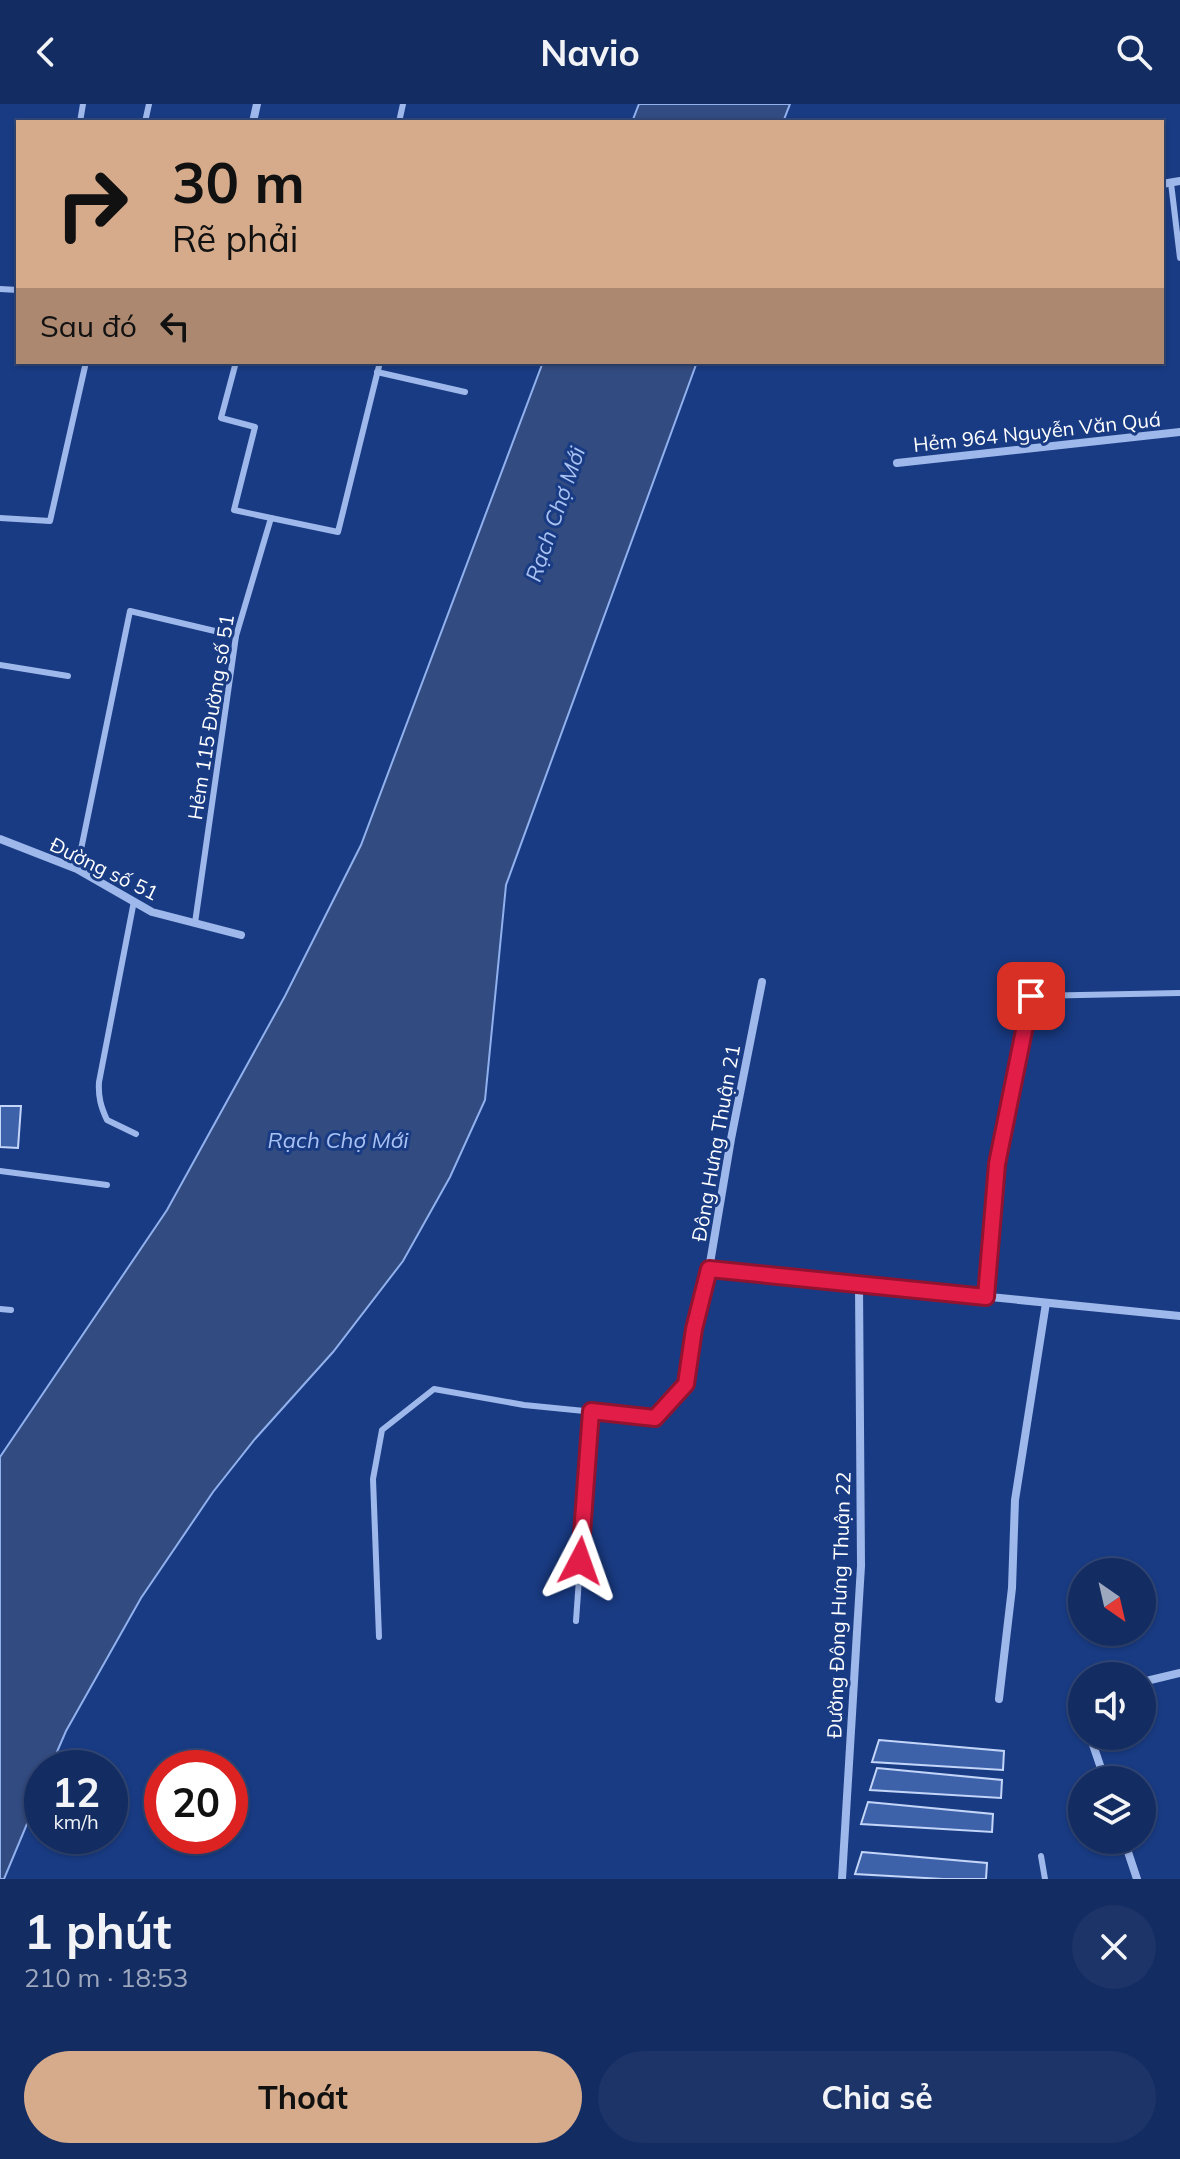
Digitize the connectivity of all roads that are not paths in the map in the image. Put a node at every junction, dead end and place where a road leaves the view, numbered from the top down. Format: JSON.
{"nodes":[{"id":1,"x":1171,"y":183,"type":"edge"},
{"id":2,"x":1180,"y":258,"type":"edge"},
{"id":3,"x":86,"y":364,"type":"edge"},
{"id":4,"x":235,"y":364,"type":"edge"},
{"id":5,"x":379,"y":364,"type":"edge"},
{"id":6,"x":377,"y":372,"type":"junction"},
{"id":7,"x":465,"y":392,"type":"dead end"},
{"id":8,"x":1180,"y":432,"type":"edge"},
{"id":9,"x":897,"y":463,"type":"dead end"},
{"id":10,"x":0,"y":518,"type":"edge"},
{"id":11,"x":271,"y":518,"type":"junction"},
{"id":12,"x":236,"y":636,"type":"junction"},
{"id":13,"x":0,"y":665,"type":"edge"},
{"id":14,"x":68,"y":676,"type":"dead end"},
{"id":15,"x":0,"y":839,"type":"edge"},
{"id":16,"x":77,"y":869,"type":"junction"},
{"id":17,"x":134,"y":901,"type":"junction"},
{"id":18,"x":195,"y":923,"type":"junction"},
{"id":19,"x":241,"y":935,"type":"dead end"},
{"id":20,"x":762,"y":982,"type":"dead end"},
{"id":21,"x":1180,"y":993,"type":"edge"},
{"id":22,"x":136,"y":1134,"type":"dead end"},
{"id":23,"x":0,"y":1171,"type":"edge"},
{"id":24,"x":107,"y":1185,"type":"dead end"},
{"id":25,"x":709,"y":1269,"type":"junction"},
{"id":26,"x":859,"y":1284,"type":"junction"},
{"id":27,"x":986,"y":1297,"type":"junction"},
{"id":28,"x":1046,"y":1303,"type":"junction"},
{"id":29,"x":0,"y":1309,"type":"edge"},
{"id":30,"x":11,"y":1310,"type":"dead end"},
{"id":31,"x":1180,"y":1316,"type":"edge"},
{"id":32,"x":591,"y":1411,"type":"junction"},
{"id":33,"x":576,"y":1621,"type":"dead end"},
{"id":34,"x":379,"y":1637,"type":"dead end"},
{"id":35,"x":1180,"y":1673,"type":"edge"},
{"id":36,"x":1156,"y":1679,"type":"edge"},
{"id":37,"x":999,"y":1699,"type":"dead end"},
{"id":38,"x":1129,"y":1854,"type":"edge"},
{"id":39,"x":1041,"y":1856,"type":"dead end"},
{"id":40,"x":842,"y":1879,"type":"edge"},
{"id":41,"x":1045,"y":1879,"type":"edge"},
{"id":42,"x":1137,"y":1879,"type":"edge"}],
"edges":[{"from":1,"to":2,"type":"lane"},
{"from":3,"to":10,"type":"lane"},
{"from":4,"to":11,"type":"lane"},
{"from":5,"to":6,"type":"lane"},
{"from":6,"to":7,"type":"lane"},
{"from":6,"to":11,"type":"lane"},
{"from":8,"to":9,"type":"street","name":"Hẻm 964 Nguyễn Văn Quá"},
{"from":11,"to":12,"type":"lane","name":"Hẻm 115 Đường số 51"},
{"from":12,"to":16,"type":"lane"},
{"from":12,"to":18,"type":"lane","name":"Hẻm 115 Đường số 51"},
{"from":13,"to":14,"type":"lane"},
{"from":15,"to":16,"type":"street","name":"Đường số 51"},
{"from":16,"to":17,"type":"street","name":"Đường số 51"},
{"from":17,"to":18,"type":"street","name":"Đường số 51"},
{"from":17,"to":22,"type":"lane"},
{"from":18,"to":19,"type":"street","name":"Đường số 51"},
{"from":20,"to":25,"type":"street","name":"Đông Hưng Thuận 21"},
{"from":21,"to":27,"type":"lane"},
{"from":23,"to":24,"type":"lane"},
{"from":25,"to":26,"type":"street","name":"Đông Hưng Thuận 21"},
{"from":25,"to":32,"type":"lane"},
{"from":26,"to":27,"type":"street","name":"Đông Hưng Thuận 21"},
{"from":26,"to":40,"type":"street","name":"Đường Đông Hưng Thuận 22"},
{"from":27,"to":28,"type":"street","name":"Đông Hưng Thuận 21"},
{"from":28,"to":31,"type":"street","name":"Đông Hưng Thuận 21"},
{"from":28,"to":37,"type":"street"},
{"from":29,"to":30,"type":"lane"},
{"from":32,"to":33,"type":"lane"},
{"from":32,"to":34,"type":"lane"},
{"from":35,"to":36,"type":"street"},
{"from":38,"to":42,"type":"street"},
{"from":39,"to":41,"type":"lane"}]}
